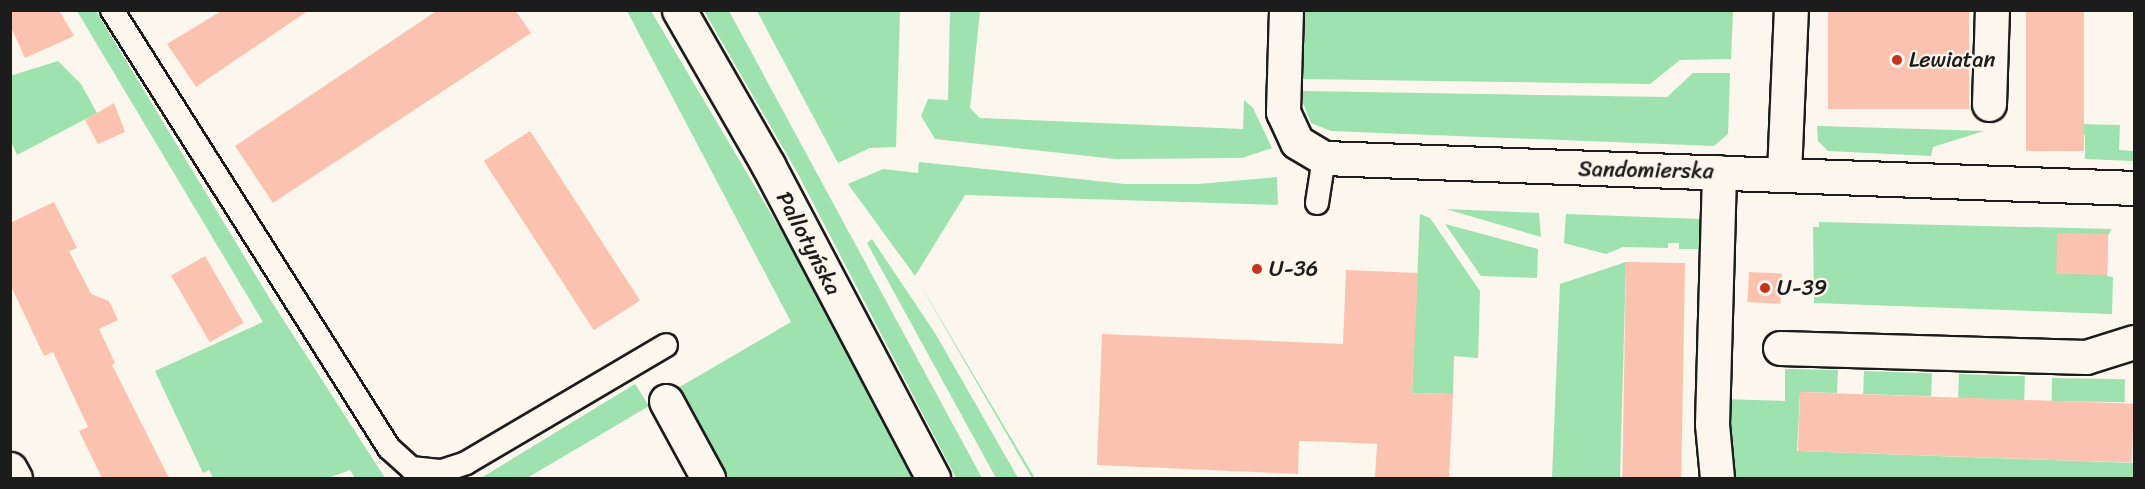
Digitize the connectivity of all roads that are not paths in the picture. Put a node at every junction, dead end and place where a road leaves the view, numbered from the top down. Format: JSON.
{"nodes":[{"id":1,"x":112,"y":10,"type":"edge"},
{"id":2,"x":679,"y":10,"type":"edge"},
{"id":3,"x":1286,"y":10,"type":"edge"},
{"id":4,"x":1791,"y":10,"type":"edge"},
{"id":5,"x":1992,"y":10,"type":"edge"},
{"id":6,"x":1989,"y":104,"type":"dead end"},
{"id":7,"x":1324,"y":158,"type":"junction"},
{"id":8,"x":1719,"y":172,"type":"junction"},
{"id":9,"x":1784,"y":174,"type":"junction"},
{"id":10,"x":2134,"y":188,"type":"edge"},
{"id":11,"x":1317,"y":203,"type":"dead end"},
{"id":12,"x":2134,"y":342,"type":"edge"},
{"id":13,"x":666,"y":345,"type":"dead end"},
{"id":14,"x":1780,"y":348,"type":"dead end"},
{"id":15,"x":666,"y":401,"type":"dead end"},
{"id":16,"x":10,"y":469,"type":"edge"},
{"id":17,"x":15,"y":478,"type":"edge"},
{"id":18,"x":708,"y":478,"type":"edge"},
{"id":19,"x":933,"y":478,"type":"edge"},
{"id":20,"x":1717,"y":478,"type":"edge"}],
"edges":[{"from":1,"to":13,"type":"lane"},
{"from":2,"to":19,"type":"street","name":"Pallotyńska"},
{"from":3,"to":7,"type":"street","name":"Sandomierska"},
{"from":4,"to":9,"type":"street"},
{"from":5,"to":6,"type":"street"},
{"from":7,"to":8,"type":"street","name":"Sandomierska"},
{"from":7,"to":11,"type":"lane"},
{"from":8,"to":9,"type":"street","name":"Sandomierska"},
{"from":8,"to":20,"type":"street"},
{"from":9,"to":10,"type":"street","name":"Sandomierska"},
{"from":12,"to":14,"type":"street"},
{"from":15,"to":18,"type":"street"},
{"from":16,"to":17,"type":"street"}]}
